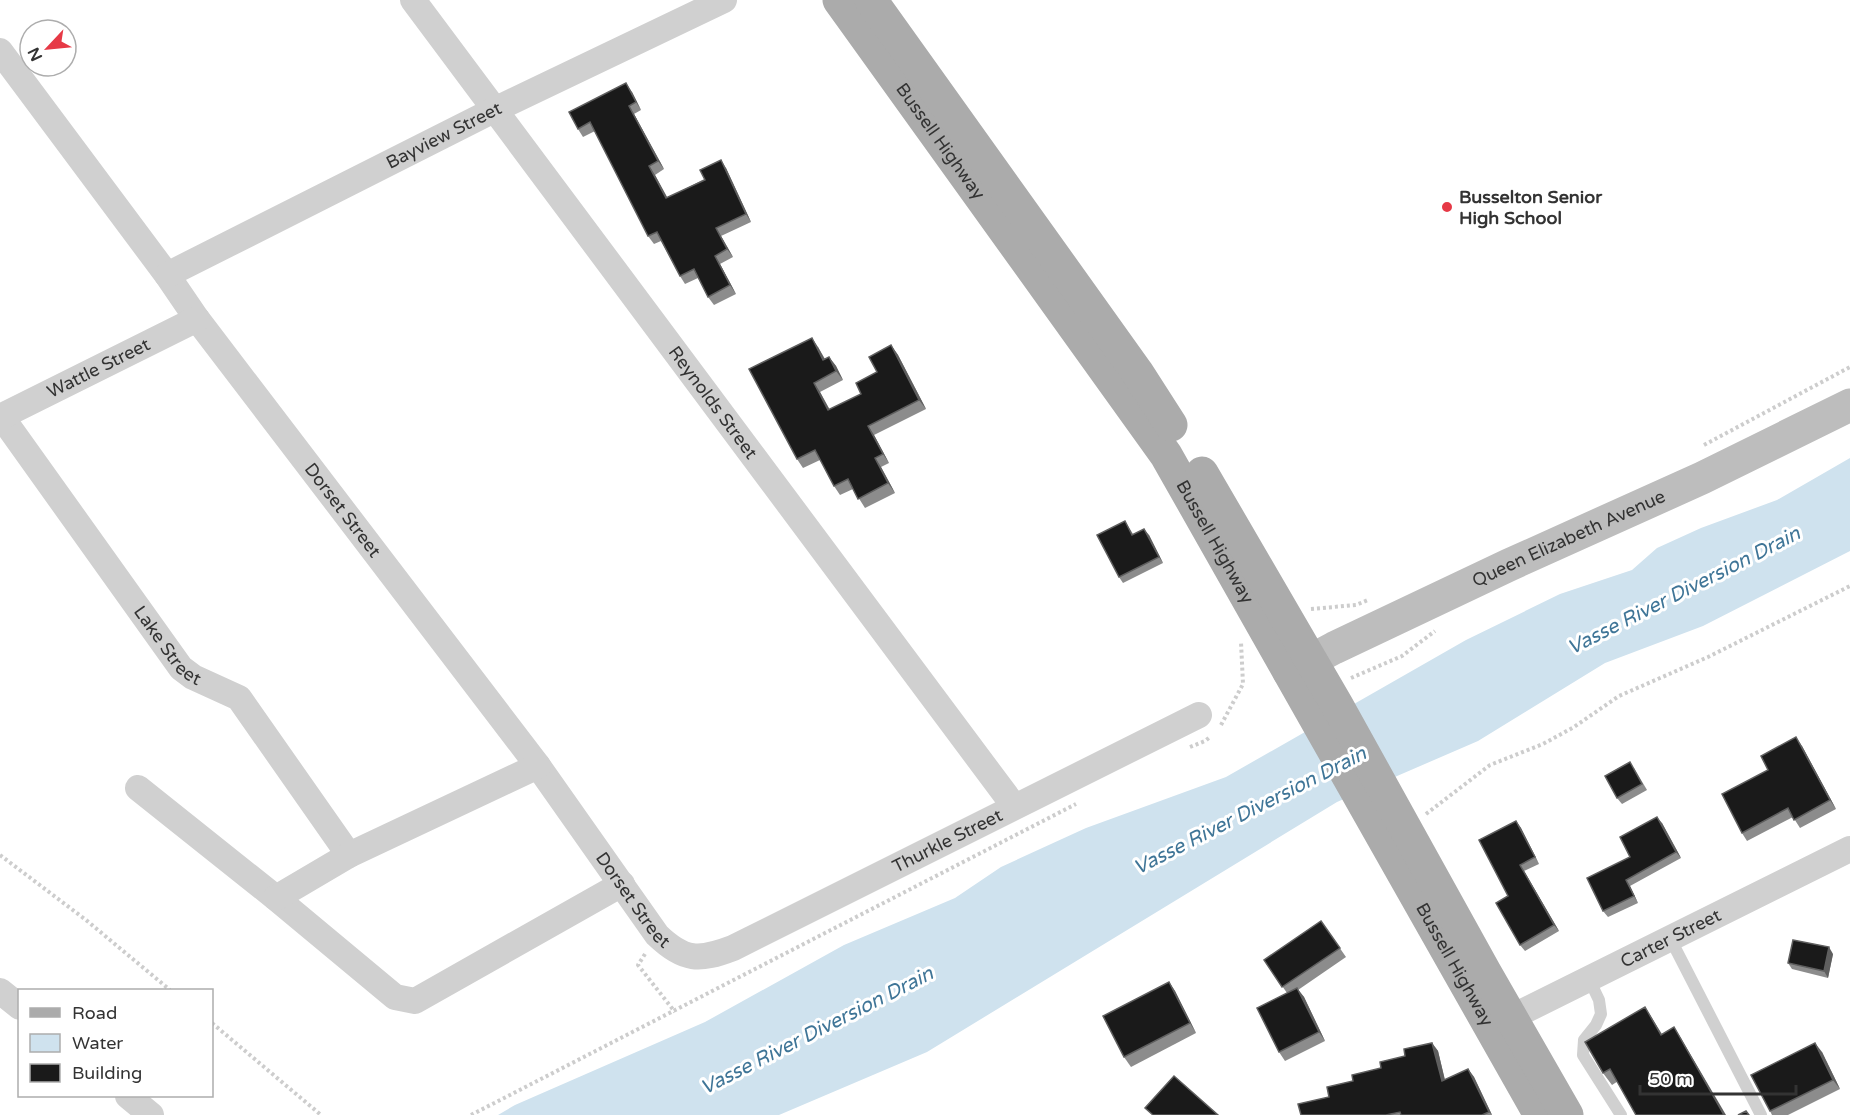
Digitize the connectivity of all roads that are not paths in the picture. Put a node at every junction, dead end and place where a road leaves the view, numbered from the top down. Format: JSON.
{"nodes":[{"id":1,"x":412,"y":0,"type":"edge"},
{"id":2,"x":724,"y":0,"type":"edge"},
{"id":3,"x":839,"y":0,"type":"edge"},
{"id":4,"x":870,"y":0,"type":"edge"},
{"id":5,"x":0,"y":51,"type":"edge"},
{"id":6,"x":494,"y":110,"type":"junction"},
{"id":7,"x":167,"y":275,"type":"junction"},
{"id":8,"x":197,"y":319,"type":"junction"},
{"id":9,"x":1850,"y":405,"type":"edge"},
{"id":10,"x":1,"y":417,"type":"edge"},
{"id":11,"x":1300,"y":666,"type":"junction"},
{"id":12,"x":1199,"y":715,"type":"dead end"},
{"id":13,"x":538,"y":766,"type":"junction"},
{"id":14,"x":138,"y":788,"type":"dead end"},
{"id":15,"x":1014,"y":806,"type":"junction"},
{"id":16,"x":1849,"y":851,"type":"edge"},
{"id":17,"x":349,"y":855,"type":"junction"},
{"id":18,"x":622,"y":884,"type":"junction"},
{"id":19,"x":276,"y":898,"type":"junction"},
{"id":20,"x":1670,"y":938,"type":"junction"},
{"id":21,"x":694,"y":958,"type":"joint"},
{"id":22,"x":1589,"y":979,"type":"junction"},
{"id":23,"x":0,"y":991,"type":"edge"},
{"id":24,"x":18,"y":1005,"type":"edge"},
{"id":25,"x":1501,"y":1023,"type":"junction"},
{"id":26,"x":130,"y":1097,"type":"edge"},
{"id":27,"x":151,"y":1115,"type":"edge"},
{"id":28,"x":1540,"y":1115,"type":"edge"},
{"id":29,"x":1567,"y":1115,"type":"edge"},
{"id":30,"x":1621,"y":1115,"type":"edge"},
{"id":31,"x":1761,"y":1115,"type":"edge"}],
"edges":[{"from":1,"to":6,"type":"street","name":"Reynolds Street"},
{"from":2,"to":6,"type":"street","name":"Bayview Street"},
{"from":3,"to":11,"type":"main road","name":"Bussell Highway"},
{"from":4,"to":11,"type":"main road","name":"Bussell Highway"},
{"from":5,"to":7,"type":"street","name":"Dorset Street"},
{"from":6,"to":7,"type":"street","name":"Bayview Street"},
{"from":6,"to":15,"type":"street","name":"Reynolds Street"},
{"from":7,"to":8,"type":"street","name":"Dorset Street"},
{"from":8,"to":10,"type":"street","name":"Wattle Street"},
{"from":8,"to":13,"type":"street","name":"Dorset Street"},
{"from":9,"to":11,"type":"street","name":"Queen Elizabeth Avenue"},
{"from":10,"to":17,"type":"street","name":"Lake Street"},
{"from":11,"to":25,"type":"main road","name":"Bussell Highway"},
{"from":12,"to":15,"type":"street","name":"Thurkle Street"},
{"from":13,"to":17,"type":"street"},
{"from":13,"to":18,"type":"street","name":"Dorset Street"},
{"from":14,"to":19,"type":"street"},
{"from":15,"to":21,"type":"street","name":"Thurkle Street"},
{"from":16,"to":20,"type":"street","name":"Carter Street"},
{"from":17,"to":19,"type":"street"},
{"from":18,"to":19,"type":"street"},
{"from":18,"to":21,"type":"street","name":"Dorset Street"},
{"from":20,"to":22,"type":"street","name":"Carter Street"},
{"from":20,"to":31,"type":"lane"},
{"from":22,"to":25,"type":"street","name":"Carter Street"},
{"from":22,"to":30,"type":"lane"},
{"from":23,"to":24,"type":"street"},
{"from":25,"to":28,"type":"main road","name":"Bussell Highway"},
{"from":25,"to":29,"type":"main road","name":"Bussell Highway"},
{"from":26,"to":27,"type":"street"}]}
